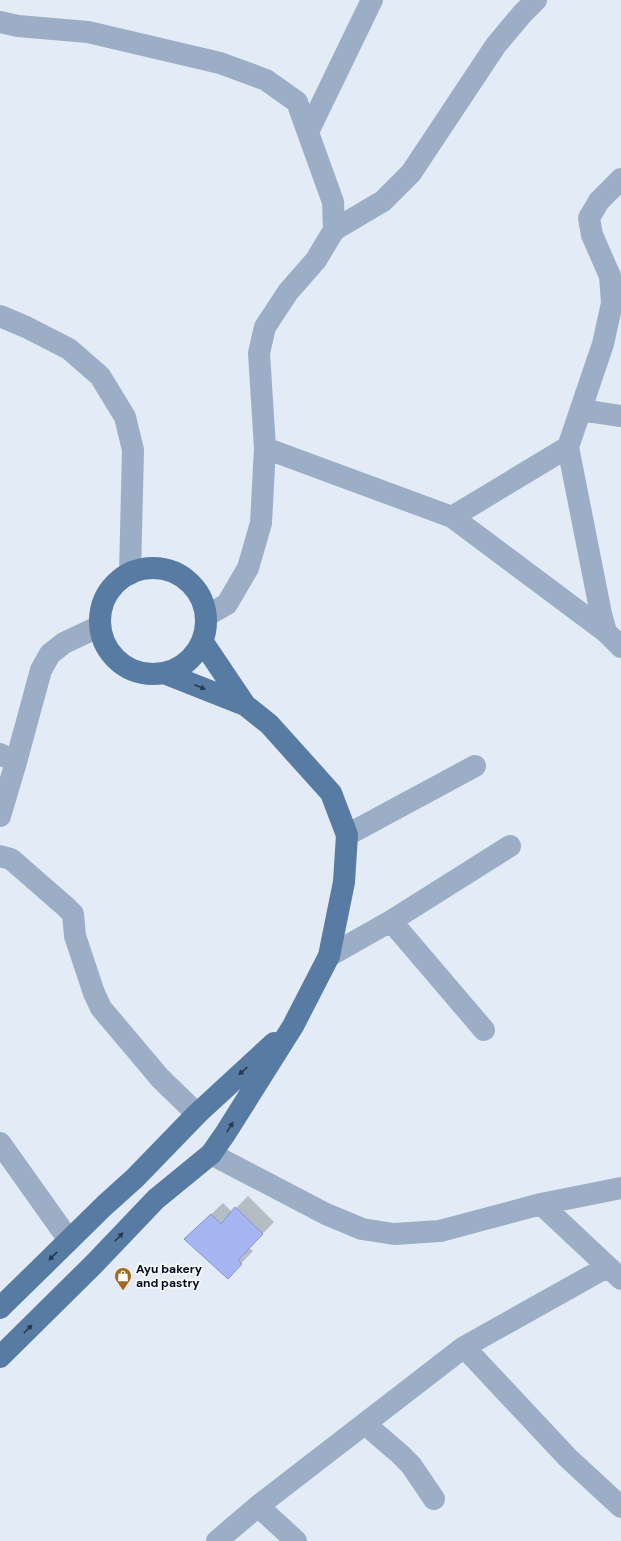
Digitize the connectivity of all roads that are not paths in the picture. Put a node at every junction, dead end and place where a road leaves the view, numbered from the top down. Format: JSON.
{"nodes":[{"id":1,"x":372,"y":0,"type":"edge"},
{"id":2,"x":536,"y":0,"type":"edge"},
{"id":3,"x":0,"y":22,"type":"edge"},
{"id":4,"x":308,"y":132,"type":"junction"},
{"id":5,"x":621,"y":178,"type":"edge"},
{"id":6,"x":334,"y":230,"type":"junction"},
{"id":7,"x":0,"y":316,"type":"edge"},
{"id":8,"x":581,"y":410,"type":"junction"},
{"id":9,"x":621,"y":416,"type":"edge"},
{"id":10,"x":265,"y":448,"type":"junction"},
{"id":11,"x":568,"y":448,"type":"junction"},
{"id":12,"x":452,"y":517,"type":"junction"},
{"id":13,"x":130,"y":574,"type":"junction"},
{"id":14,"x":206,"y":616,"type":"junction"},
{"id":15,"x":100,"y":626,"type":"junction"},
{"id":16,"x":614,"y":639,"type":"edge"},
{"id":17,"x":202,"y":641,"type":"junction"},
{"id":18,"x":164,"y":673,"type":"junction"},
{"id":19,"x":245,"y":705,"type":"junction"},
{"id":20,"x":8,"y":758,"type":"edge"},
{"id":21,"x":476,"y":766,"type":"dead end"},
{"id":22,"x":0,"y":816,"type":"edge"},
{"id":23,"x":347,"y":835,"type":"junction"},
{"id":24,"x":510,"y":846,"type":"dead end"},
{"id":25,"x":0,"y":856,"type":"edge"},
{"id":26,"x":391,"y":921,"type":"junction"},
{"id":27,"x":329,"y":956,"type":"junction"},
{"id":28,"x":293,"y":1026,"type":"junction"},
{"id":29,"x":484,"y":1030,"type":"dead end"},
{"id":30,"x":197,"y":1114,"type":"junction"},
{"id":31,"x":0,"y":1143,"type":"edge"},
{"id":32,"x":211,"y":1154,"type":"junction"},
{"id":33,"x":135,"y":1178,"type":"junction"},
{"id":34,"x":621,"y":1188,"type":"edge"},
{"id":35,"x":156,"y":1198,"type":"junction"},
{"id":36,"x":541,"y":1204,"type":"junction"},
{"id":37,"x":69,"y":1240,"type":"junction"},
{"id":38,"x":614,"y":1273,"type":"edge"},
{"id":39,"x":0,"y":1308,"type":"edge"},
{"id":40,"x":464,"y":1347,"type":"junction"},
{"id":41,"x":0,"y":1356,"type":"edge"},
{"id":42,"x":365,"y":1424,"type":"junction"},
{"id":43,"x":434,"y":1499,"type":"dead end"},
{"id":44,"x":258,"y":1506,"type":"junction"},
{"id":45,"x":621,"y":1507,"type":"edge"},
{"id":46,"x":217,"y":1541,"type":"edge"},
{"id":47,"x":296,"y":1541,"type":"edge"}],
"edges":[{"from":1,"to":4,"type":"street"},
{"from":2,"to":6,"type":"street"},
{"from":3,"to":4,"type":"street"},
{"from":4,"to":6,"type":"street"},
{"from":5,"to":8,"type":"street"},
{"from":6,"to":10,"type":"street"},
{"from":7,"to":13,"type":"street"},
{"from":8,"to":9,"type":"street"},
{"from":8,"to":11,"type":"street"},
{"from":10,"to":12,"type":"street"},
{"from":10,"to":14,"type":"street"},
{"from":11,"to":12,"type":"street"},
{"from":11,"to":16,"type":"street"},
{"from":12,"to":16,"type":"street"},
{"from":13,"to":14,"type":"main road"},
{"from":13,"to":15,"type":"main road"},
{"from":14,"to":17,"type":"main road"},
{"from":15,"to":18,"type":"main road"},
{"from":15,"to":20,"type":"street"},
{"from":17,"to":18,"type":"main road"},
{"from":17,"to":19,"type":"main road"},
{"from":18,"to":19,"type":"main road","one_way":true},
{"from":19,"to":23,"type":"main road"},
{"from":20,"to":22,"type":"street"},
{"from":21,"to":23,"type":"street"},
{"from":23,"to":27,"type":"main road"},
{"from":24,"to":26,"type":"street"},
{"from":25,"to":30,"type":"street"},
{"from":26,"to":27,"type":"street"},
{"from":26,"to":29,"type":"street"},
{"from":27,"to":28,"type":"main road"},
{"from":28,"to":30,"type":"main road","one_way":true},
{"from":32,"to":28,"type":"main road","one_way":true},
{"from":30,"to":33,"type":"main road"},
{"from":31,"to":37,"type":"street"},
{"from":32,"to":35,"type":"main road"},
{"from":32,"to":36,"type":"street"},
{"from":33,"to":35,"type":"main road"},
{"from":33,"to":37,"type":"main road"},
{"from":34,"to":36,"type":"street"},
{"from":41,"to":35,"type":"main road","one_way":true},
{"from":36,"to":38,"type":"street"},
{"from":37,"to":39,"type":"main road","one_way":true},
{"from":38,"to":40,"type":"street"},
{"from":40,"to":42,"type":"street"},
{"from":40,"to":45,"type":"street"},
{"from":42,"to":43,"type":"street"},
{"from":42,"to":44,"type":"street"},
{"from":44,"to":46,"type":"street"},
{"from":44,"to":47,"type":"street"}]}
